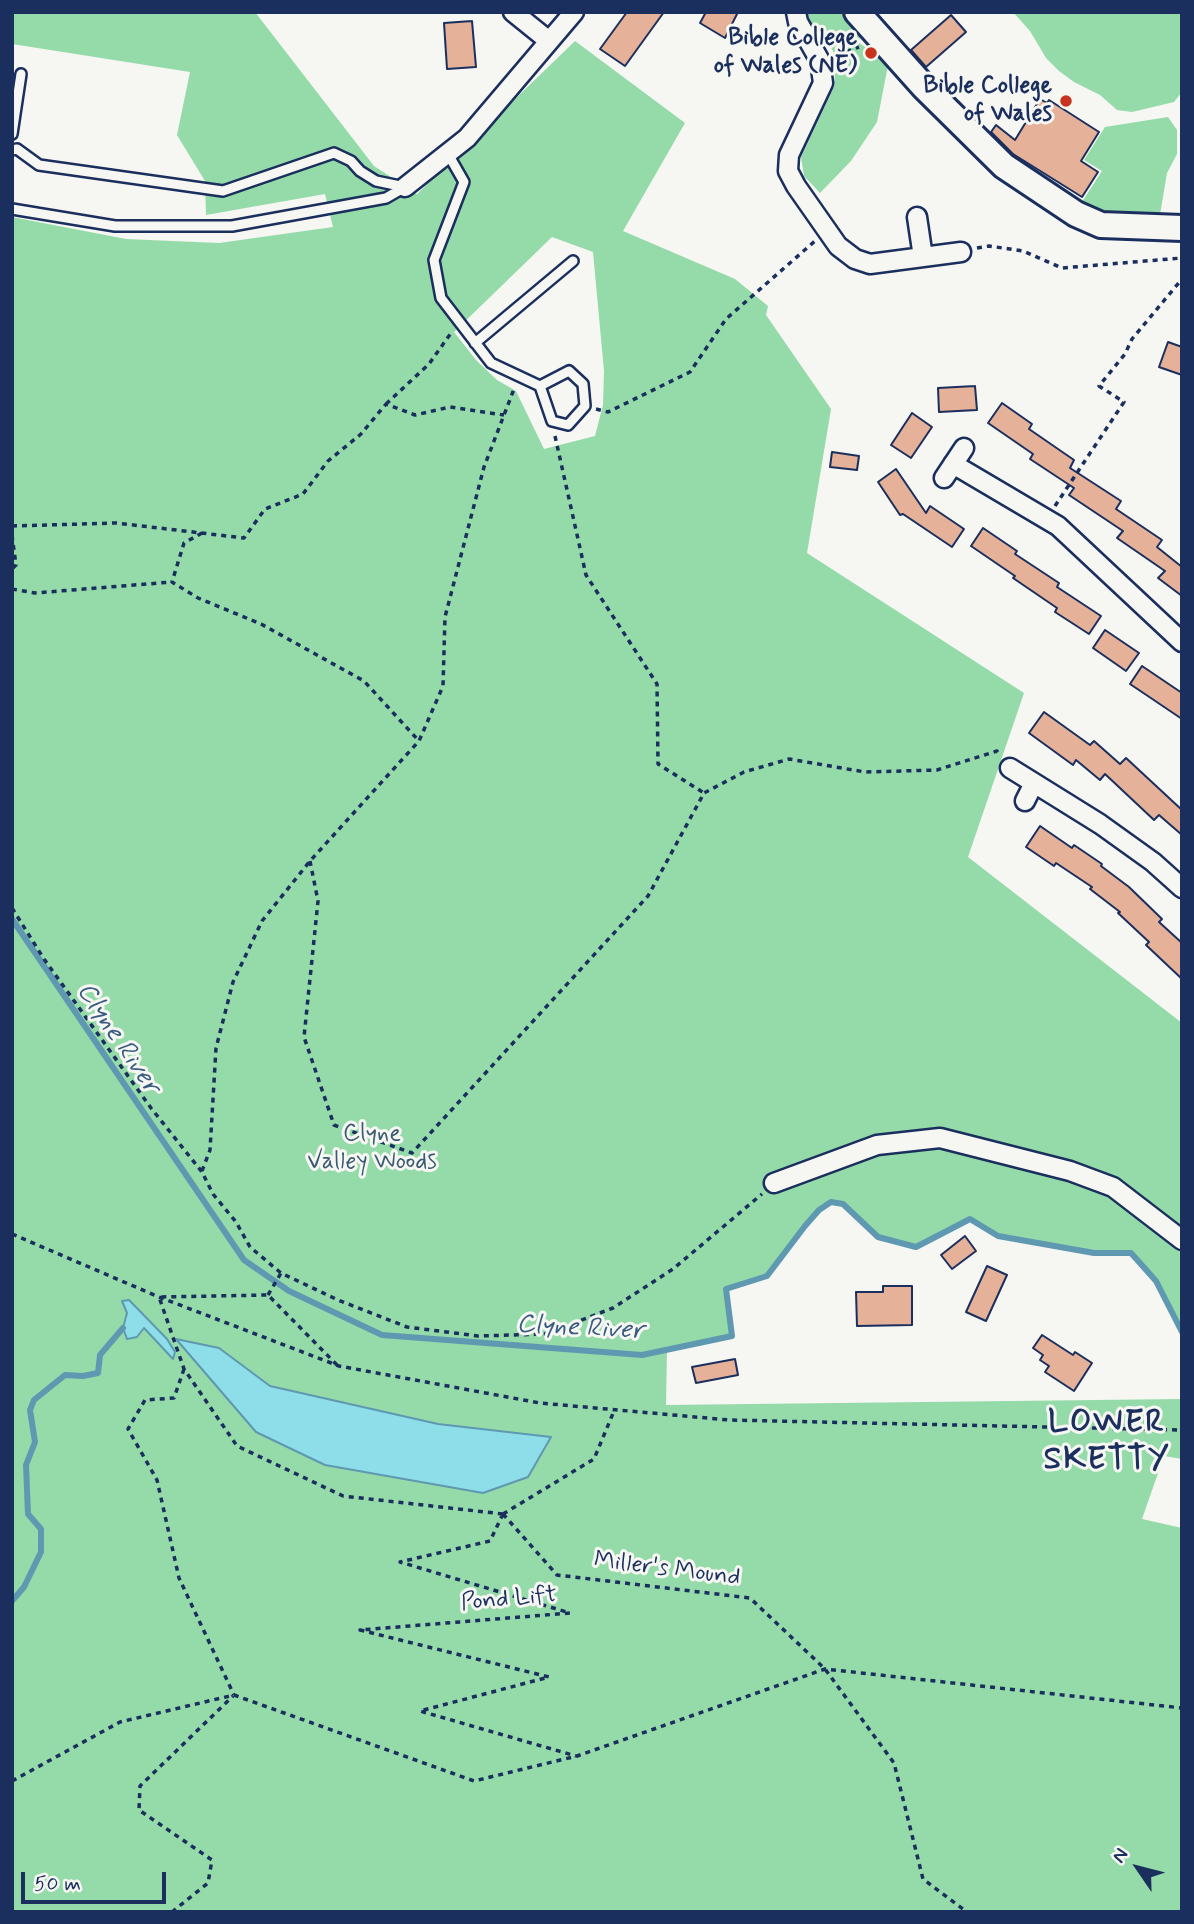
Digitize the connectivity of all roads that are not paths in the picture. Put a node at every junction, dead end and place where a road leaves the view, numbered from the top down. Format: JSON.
{"nodes":[{"id":1,"x":513,"y":12,"type":"edge"},
{"id":2,"x":574,"y":12,"type":"edge"},
{"id":3,"x":796,"y":12,"type":"edge"},
{"id":4,"x":857,"y":12,"type":"edge"},
{"id":5,"x":549,"y":41,"type":"junction"},
{"id":6,"x":21,"y":74,"type":"dead end"},
{"id":7,"x":12,"y":134,"type":"edge"},
{"id":8,"x":12,"y":150,"type":"edge"},
{"id":9,"x":448,"y":154,"type":"junction"},
{"id":10,"x":405,"y":187,"type":"junction"},
{"id":11,"x":12,"y":209,"type":"edge"},
{"id":12,"x":917,"y":218,"type":"dead end"},
{"id":13,"x":1182,"y":228,"type":"edge"},
{"id":14,"x":961,"y":252,"type":"road end"},
{"id":15,"x":922,"y":257,"type":"junction"},
{"id":16,"x":573,"y":261,"type":"dead end"},
{"id":17,"x":475,"y":343,"type":"junction"},
{"id":18,"x":540,"y":386,"type":"junction"},
{"id":19,"x":964,"y":448,"type":"dead end"},
{"id":20,"x":1182,"y":642,"type":"edge"},
{"id":21,"x":1010,"y":768,"type":"road end"},
{"id":22,"x":1034,"y":783,"type":"junction"},
{"id":23,"x":1025,"y":801,"type":"dead end"},
{"id":24,"x":1182,"y":888,"type":"edge"},
{"id":25,"x":774,"y":1183,"type":"road end"},
{"id":26,"x":1182,"y":1240,"type":"edge"}],
"edges":[{"from":1,"to":5,"type":"street"},
{"from":2,"to":5,"type":"street"},
{"from":3,"to":15,"type":"street"},
{"from":4,"to":13,"type":"main road"},
{"from":5,"to":9,"type":"street"},
{"from":6,"to":7,"type":"lane"},
{"from":8,"to":10,"type":"lane"},
{"from":9,"to":10,"type":"street"},
{"from":9,"to":17,"type":"lane"},
{"from":10,"to":11,"type":"lane"},
{"from":12,"to":15,"type":"street"},
{"from":14,"to":15,"type":"street"},
{"from":16,"to":17,"type":"lane"},
{"from":17,"to":18,"type":"lane"},
{"from":18,"to":18,"type":"lane"},
{"from":19,"to":20,"type":"street"},
{"from":21,"to":22,"type":"street"},
{"from":22,"to":23,"type":"street"},
{"from":22,"to":24,"type":"street"},
{"from":25,"to":26,"type":"street"}]}
